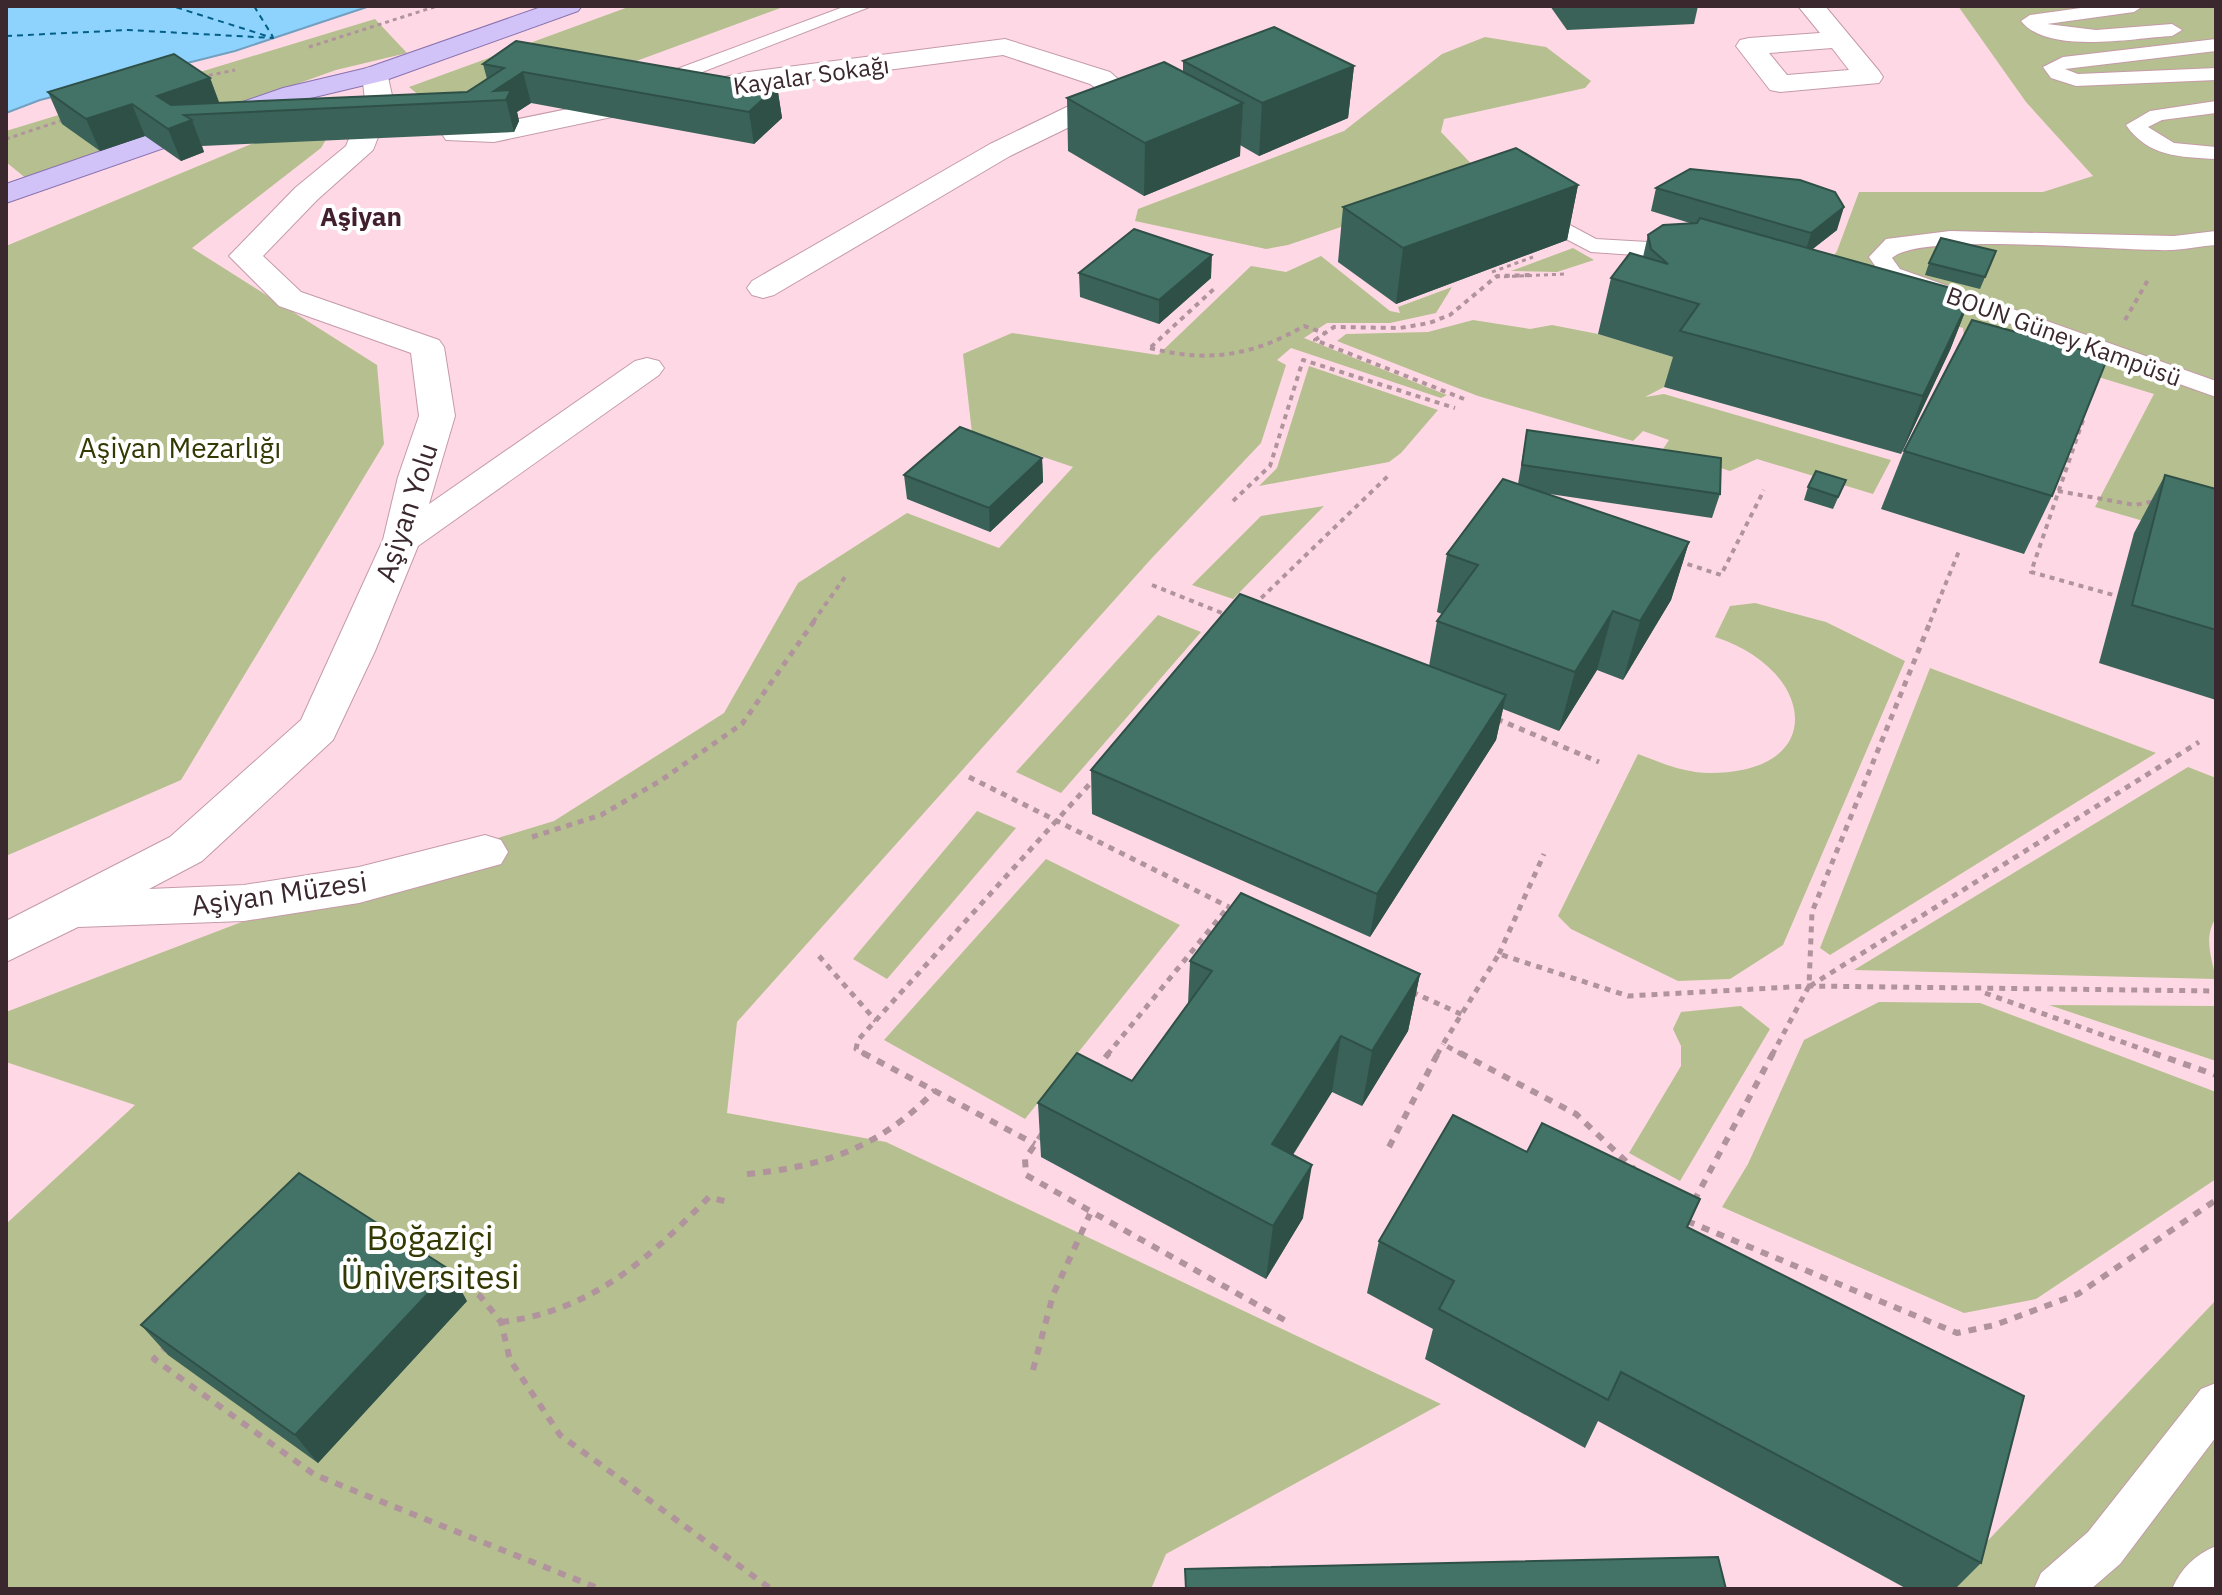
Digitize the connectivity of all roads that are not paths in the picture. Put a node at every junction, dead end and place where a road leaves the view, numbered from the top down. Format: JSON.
{"nodes":[{"id":1,"x":569,"y":6,"type":"edge"},
{"id":2,"x":863,"y":6,"type":"edge"},
{"id":3,"x":1811,"y":6,"type":"edge"},
{"id":4,"x":2134,"y":6,"type":"edge"},
{"id":5,"x":2216,"y":29,"type":"edge"},
{"id":6,"x":1840,"y":40,"type":"dead end"},
{"id":7,"x":2216,"y":45,"type":"edge"},
{"id":8,"x":2216,"y":74,"type":"edge"},
{"id":9,"x":384,"y":97,"type":"junction"},
{"id":10,"x":2216,"y":107,"type":"edge"},
{"id":11,"x":1134,"y":115,"type":"edge"},
{"id":12,"x":552,"y":122,"type":"junction"},
{"id":13,"x":433,"y":135,"type":"edge"},
{"id":14,"x":1000,"y":150,"type":"junction"},
{"id":15,"x":2216,"y":153,"type":"edge"},
{"id":16,"x":6,"y":194,"type":"edge"},
{"id":17,"x":6,"y":220,"type":"edge"},
{"id":18,"x":1553,"y":223,"type":"edge"},
{"id":19,"x":2216,"y":238,"type":"edge"},
{"id":20,"x":1703,"y":260,"type":"edge"},
{"id":21,"x":763,"y":288,"type":"dead end"},
{"id":22,"x":2110,"y":354,"type":"junction"},
{"id":23,"x":2078,"y":366,"type":"edge"},
{"id":24,"x":647,"y":368,"type":"dead end"},
{"id":25,"x":2216,"y":389,"type":"edge"},
{"id":26,"x":402,"y":540,"type":"junction"},
{"id":27,"x":485,"y":852,"type":"road end"},
{"id":28,"x":69,"y":911,"type":"junction"},
{"id":29,"x":6,"y":943,"type":"edge"},
{"id":30,"x":2216,"y":1403,"type":"edge"},
{"id":31,"x":2216,"y":1569,"type":"edge"},
{"id":32,"x":2057,"y":1589,"type":"edge"},
{"id":33,"x":2195,"y":1589,"type":"edge"}],
"edges":[{"from":1,"to":9,"type":"main road"},
{"from":2,"to":12,"type":"lane"},
{"from":3,"to":6,"type":"street"},
{"from":4,"to":5,"type":"lane"},
{"from":7,"to":8,"type":"lane"},
{"from":9,"to":16,"type":"main road"},
{"from":9,"to":17,"type":"main road"},
{"from":9,"to":26,"type":"street","name":"Aşiyan Yolu"},
{"from":10,"to":15,"type":"lane"},
{"from":11,"to":14,"type":"street","name":"Kayalar Sokağı"},
{"from":12,"to":13,"type":"street","name":"Kayalar Sokağı"},
{"from":12,"to":14,"type":"street","name":"Kayalar Sokağı"},
{"from":14,"to":21,"type":"street","name":"Kayalar Sokağı"},
{"from":18,"to":20,"type":"lane"},
{"from":19,"to":22,"type":"lane","name":"BOUN Güney Kampüsü"},
{"from":22,"to":23,"type":"lane"},
{"from":22,"to":25,"type":"lane","name":"BOUN Güney Kampüsü"},
{"from":24,"to":26,"type":"street"},
{"from":26,"to":28,"type":"street","name":"Aşiyan Yolu"},
{"from":27,"to":28,"type":"street","name":"Aşiyan Müzesi"},
{"from":28,"to":29,"type":"street","name":"Aşiyan Yolu"},
{"from":30,"to":32,"type":"lane"},
{"from":31,"to":33,"type":"lane"}]}
